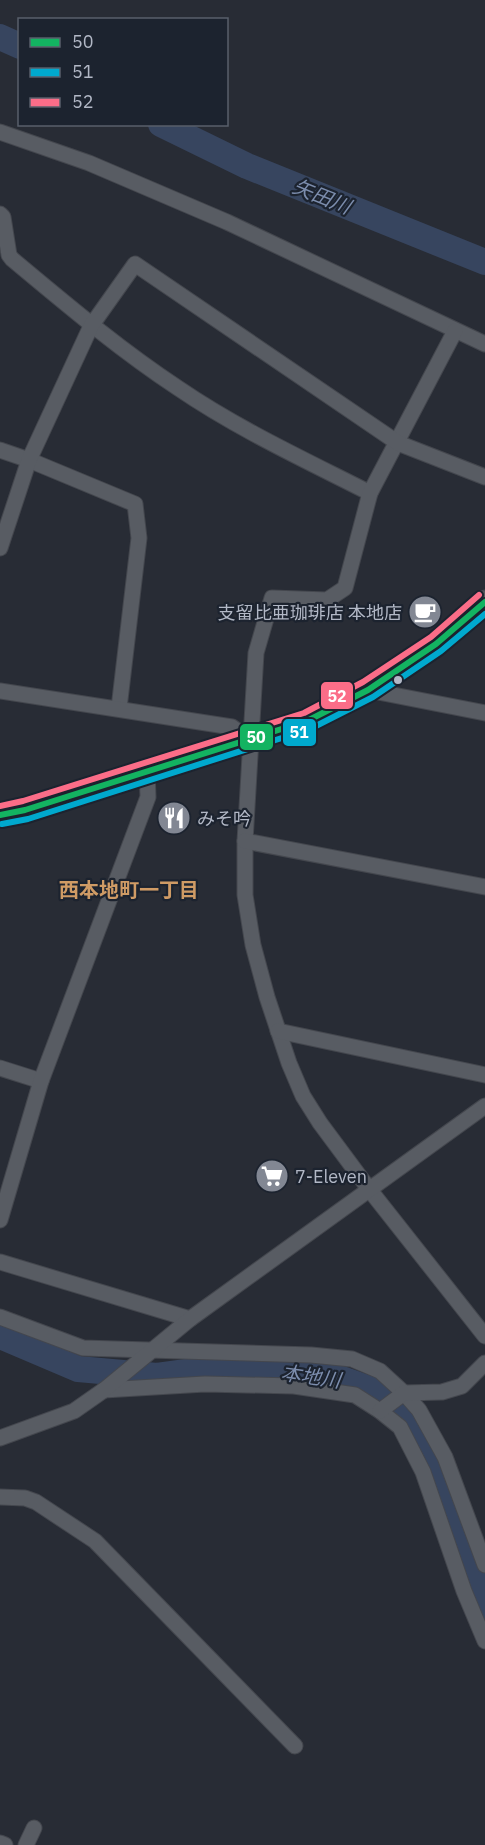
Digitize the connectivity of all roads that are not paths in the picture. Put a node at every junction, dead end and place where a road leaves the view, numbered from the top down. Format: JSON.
{"nodes":[{"id":1,"x":0,"y":132,"type":"edge"},
{"id":2,"x":0,"y":214,"type":"edge"},
{"id":3,"x":91,"y":326,"type":"junction"},
{"id":4,"x":455,"y":332,"type":"junction"},
{"id":5,"x":485,"y":344,"type":"edge"},
{"id":6,"x":398,"y":443,"type":"junction"},
{"id":7,"x":0,"y":450,"type":"edge"},
{"id":8,"x":29,"y":460,"type":"junction"},
{"id":9,"x":485,"y":477,"type":"edge"},
{"id":10,"x":370,"y":493,"type":"junction"},
{"id":11,"x":0,"y":548,"type":"edge"},
{"id":12,"x":485,"y":602,"type":"edge"},
{"id":13,"x":368,"y":690,"type":"junction"},
{"id":14,"x":0,"y":691,"type":"edge"},
{"id":15,"x":119,"y":708,"type":"junction"},
{"id":16,"x":485,"y":713,"type":"edge"},
{"id":17,"x":250,"y":740,"type":"junction"},
{"id":18,"x":147,"y":771,"type":"junction"},
{"id":19,"x":0,"y":814,"type":"edge"},
{"id":20,"x":245,"y":841,"type":"junction"},
{"id":21,"x":485,"y":887,"type":"edge"},
{"id":22,"x":278,"y":1031,"type":"junction"},
{"id":23,"x":0,"y":1068,"type":"edge"},
{"id":24,"x":485,"y":1076,"type":"edge"},
{"id":25,"x":41,"y":1081,"type":"junction"},
{"id":26,"x":485,"y":1106,"type":"edge"},
{"id":27,"x":369,"y":1189,"type":"junction"},
{"id":28,"x":0,"y":1220,"type":"edge"},
{"id":29,"x":0,"y":1262,"type":"edge"},
{"id":30,"x":0,"y":1317,"type":"edge"},
{"id":31,"x":190,"y":1319,"type":"junction"},
{"id":32,"x":485,"y":1336,"type":"edge"},
{"id":33,"x":155,"y":1349,"type":"junction"},
{"id":34,"x":485,"y":1363,"type":"edge"},
{"id":35,"x":104,"y":1390,"type":"junction"},
{"id":36,"x":404,"y":1393,"type":"junction"},
{"id":37,"x":380,"y":1411,"type":"junction"},
{"id":38,"x":0,"y":1438,"type":"edge"},
{"id":39,"x":0,"y":1497,"type":"edge"},
{"id":40,"x":482,"y":1549,"type":"edge"},
{"id":41,"x":485,"y":1565,"type":"edge"},
{"id":42,"x":485,"y":1641,"type":"edge"},
{"id":43,"x":295,"y":1746,"type":"dead end"},
{"id":44,"x":34,"y":1827,"type":"dead end"},
{"id":45,"x":0,"y":1843,"type":"edge"},
{"id":46,"x":5,"y":1845,"type":"edge"},
{"id":47,"x":26,"y":1845,"type":"edge"}],
"edges":[{"from":1,"to":4,"type":"street"},
{"from":2,"to":3,"type":"street"},
{"from":3,"to":6,"type":"street"},
{"from":3,"to":8,"type":"street"},
{"from":3,"to":10,"type":"street"},
{"from":4,"to":5,"type":"street"},
{"from":4,"to":6,"type":"street"},
{"from":6,"to":9,"type":"street"},
{"from":6,"to":10,"type":"street"},
{"from":7,"to":8,"type":"street"},
{"from":8,"to":11,"type":"street"},
{"from":8,"to":15,"type":"street"},
{"from":10,"to":17,"type":"street"},
{"from":12,"to":13,"type":"highway"},
{"from":13,"to":16,"type":"street"},
{"from":13,"to":17,"type":"highway"},
{"from":14,"to":15,"type":"street"},
{"from":15,"to":17,"type":"street"},
{"from":17,"to":18,"type":"highway"},
{"from":17,"to":20,"type":"street"},
{"from":18,"to":19,"type":"highway"},
{"from":18,"to":25,"type":"street"},
{"from":20,"to":21,"type":"street"},
{"from":20,"to":22,"type":"street"},
{"from":22,"to":24,"type":"street"},
{"from":22,"to":27,"type":"street"},
{"from":23,"to":25,"type":"street"},
{"from":25,"to":28,"type":"street"},
{"from":26,"to":27,"type":"street"},
{"from":27,"to":31,"type":"street"},
{"from":27,"to":32,"type":"street"},
{"from":29,"to":31,"type":"street"},
{"from":30,"to":33,"type":"street"},
{"from":31,"to":33,"type":"street"},
{"from":33,"to":35,"type":"street"},
{"from":33,"to":36,"type":"street"},
{"from":34,"to":36,"type":"street"},
{"from":35,"to":37,"type":"street"},
{"from":35,"to":38,"type":"street"},
{"from":36,"to":37,"type":"street"},
{"from":36,"to":40,"type":"street"},
{"from":37,"to":42,"type":"street"},
{"from":39,"to":43,"type":"street"},
{"from":40,"to":41,"type":"street"},
{"from":44,"to":47,"type":"street"},
{"from":45,"to":46,"type":"street"}]}
